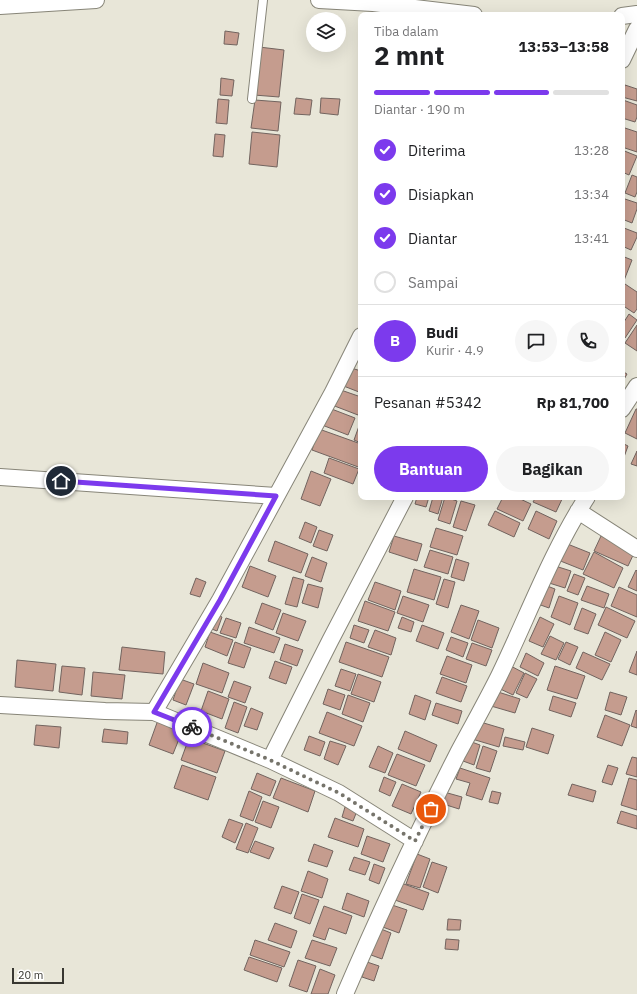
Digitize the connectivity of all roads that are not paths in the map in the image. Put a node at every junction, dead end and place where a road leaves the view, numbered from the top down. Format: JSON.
{"nodes":[{"id":1,"x":96,"y":0,"type":"edge"},
{"id":2,"x":263,"y":0,"type":"edge"},
{"id":3,"x":319,"y":0,"type":"edge"},
{"id":4,"x":0,"y":6,"type":"edge"},
{"id":5,"x":449,"y":12,"type":"edge"},
{"id":6,"x":637,"y":14,"type":"edge"},
{"id":7,"x":625,"y":16,"type":"edge"},
{"id":8,"x":637,"y":29,"type":"edge"},
{"id":9,"x":625,"y":54,"type":"edge"},
{"id":10,"x":252,"y":99,"type":"dead end"},
{"id":11,"x":358,"y":342,"type":"edge"},
{"id":12,"x":637,"y":386,"type":"edge"},
{"id":13,"x":625,"y":404,"type":"edge"},
{"id":14,"x":0,"y":477,"type":"edge"},
{"id":15,"x":276,"y":496,"type":"junction"},
{"id":16,"x":403,"y":500,"type":"edge"},
{"id":17,"x":585,"y":500,"type":"edge"},
{"id":18,"x":578,"y":511,"type":"junction"},
{"id":19,"x":637,"y":549,"type":"edge"},
{"id":20,"x":0,"y":705,"type":"edge"},
{"id":21,"x":154,"y":712,"type":"junction"},
{"id":22,"x":270,"y":760,"type":"junction"},
{"id":23,"x":415,"y":841,"type":"junction"},
{"id":24,"x":346,"y":994,"type":"edge"}],
"edges":[{"from":1,"to":4,"type":"street"},
{"from":2,"to":10,"type":"lane"},
{"from":3,"to":5,"type":"street"},
{"from":6,"to":7,"type":"street"},
{"from":8,"to":9,"type":"street"},
{"from":11,"to":15,"type":"street"},
{"from":12,"to":13,"type":"street"},
{"from":14,"to":15,"type":"street"},
{"from":15,"to":21,"type":"street"},
{"from":16,"to":22,"type":"street"},
{"from":17,"to":18,"type":"street"},
{"from":18,"to":19,"type":"street"},
{"from":18,"to":23,"type":"street"},
{"from":20,"to":21,"type":"street"},
{"from":21,"to":22,"type":"street"},
{"from":22,"to":23,"type":"street"},
{"from":23,"to":24,"type":"street"}]}
